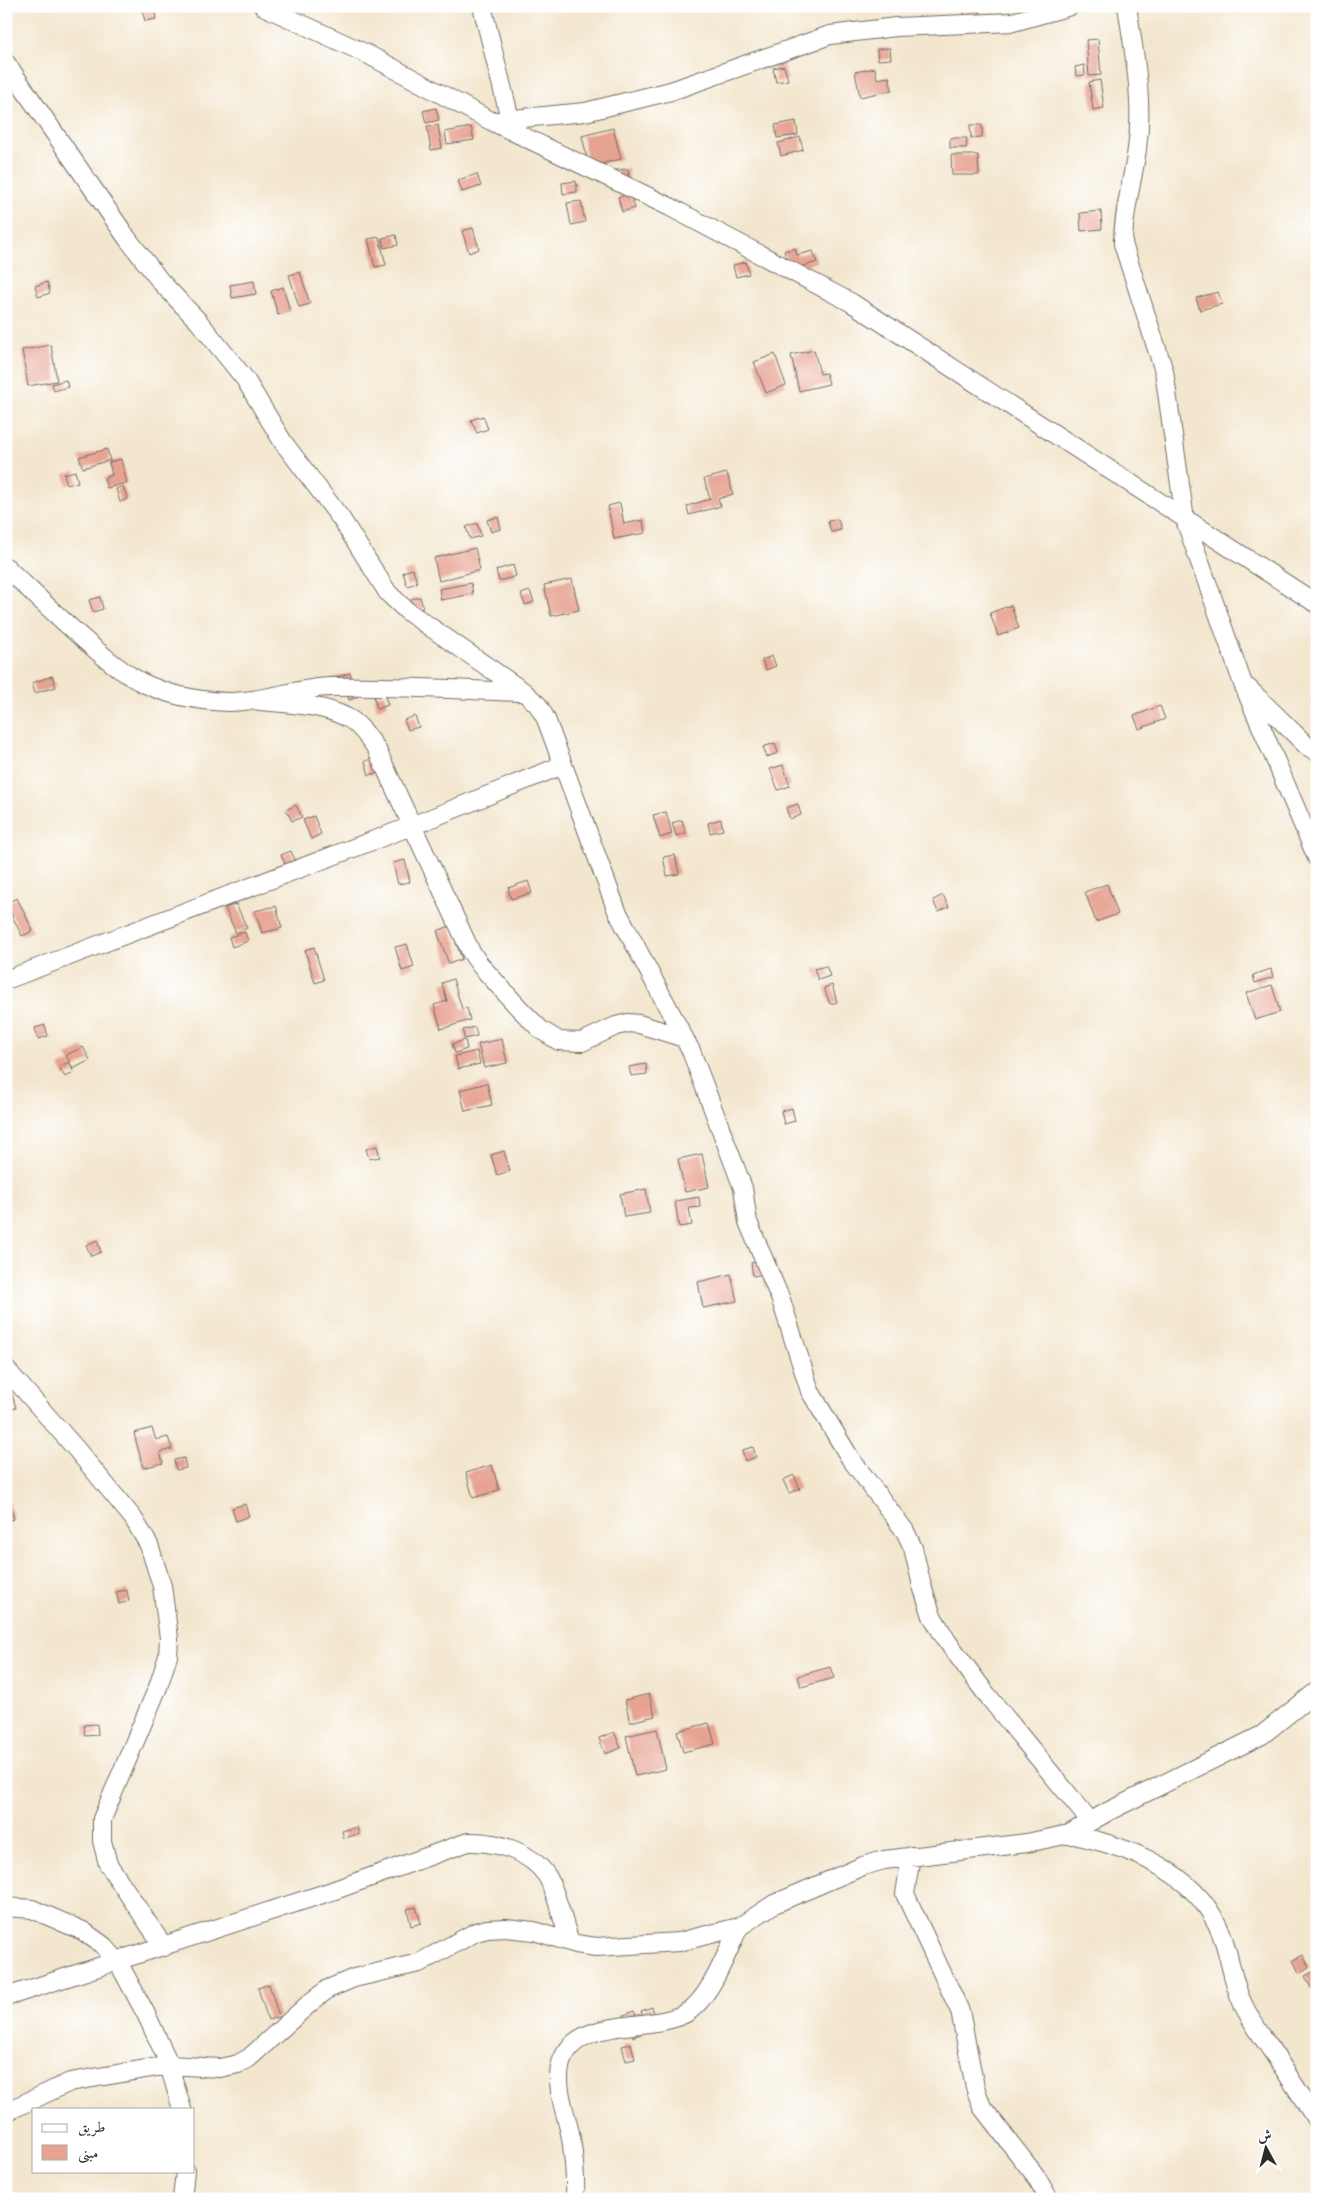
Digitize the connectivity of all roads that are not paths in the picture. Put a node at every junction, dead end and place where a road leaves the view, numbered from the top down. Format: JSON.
{"nodes":[{"id":1,"x":263,"y":6,"type":"edge"},
{"id":2,"x":482,"y":6,"type":"edge"},
{"id":3,"x":1070,"y":6,"type":"edge"},
{"id":4,"x":1127,"y":6,"type":"edge"},
{"id":5,"x":6,"y":63,"type":"edge"},
{"id":6,"x":510,"y":119,"type":"junction"},
{"id":7,"x":491,"y":122,"type":"junction"},
{"id":8,"x":1185,"y":520,"type":"junction"},
{"id":9,"x":6,"y":567,"type":"edge"},
{"id":10,"x":1317,"y":604,"type":"edge"},
{"id":11,"x":1243,"y":684,"type":"junction"},
{"id":12,"x":524,"y":692,"type":"junction"},
{"id":13,"x":253,"y":700,"type":"junction"},
{"id":14,"x":1317,"y":752,"type":"edge"},
{"id":15,"x":563,"y":765,"type":"junction"},
{"id":16,"x":414,"y":825,"type":"junction"},
{"id":17,"x":1317,"y":858,"type":"edge"},
{"id":18,"x":6,"y":980,"type":"edge"},
{"id":19,"x":684,"y":1038,"type":"junction"},
{"id":20,"x":6,"y":1370,"type":"edge"},
{"id":21,"x":1317,"y":1691,"type":"edge"},
{"id":22,"x":1090,"y":1822,"type":"junction"},
{"id":23,"x":1069,"y":1834,"type":"junction"},
{"id":24,"x":911,"y":1856,"type":"junction"},
{"id":25,"x":6,"y":1908,"type":"edge"},
{"id":26,"x":739,"y":1927,"type":"junction"},
{"id":27,"x":570,"y":1942,"type":"junction"},
{"id":28,"x":164,"y":1947,"type":"junction"},
{"id":29,"x":118,"y":1962,"type":"junction"},
{"id":30,"x":6,"y":1997,"type":"edge"},
{"id":31,"x":169,"y":2065,"type":"junction"},
{"id":32,"x":182,"y":2108,"type":"edge"},
{"id":33,"x":6,"y":2112,"type":"edge"},
{"id":34,"x":1317,"y":2121,"type":"edge"},
{"id":35,"x":185,"y":2172,"type":"edge"},
{"id":36,"x":179,"y":2198,"type":"edge"},
{"id":37,"x":576,"y":2199,"type":"edge"},
{"id":38,"x":1049,"y":2199,"type":"edge"}],
"edges":[{"from":1,"to":7,"type":"street"},
{"from":2,"to":6,"type":"street"},
{"from":3,"to":6,"type":"street"},
{"from":4,"to":8,"type":"street"},
{"from":5,"to":12,"type":"street"},
{"from":6,"to":7,"type":"street"},
{"from":7,"to":8,"type":"street"},
{"from":8,"to":10,"type":"street"},
{"from":8,"to":11,"type":"street"},
{"from":9,"to":13,"type":"street"},
{"from":11,"to":14,"type":"street"},
{"from":11,"to":17,"type":"street"},
{"from":12,"to":13,"type":"street"},
{"from":12,"to":15,"type":"street"},
{"from":13,"to":16,"type":"street"},
{"from":15,"to":16,"type":"street"},
{"from":15,"to":19,"type":"street"},
{"from":16,"to":18,"type":"street"},
{"from":16,"to":19,"type":"street"},
{"from":19,"to":22,"type":"street"},
{"from":20,"to":28,"type":"street"},
{"from":21,"to":22,"type":"street"},
{"from":22,"to":23,"type":"street"},
{"from":23,"to":24,"type":"street"},
{"from":23,"to":34,"type":"street"},
{"from":24,"to":26,"type":"street"},
{"from":24,"to":38,"type":"street"},
{"from":25,"to":29,"type":"street"},
{"from":26,"to":27,"type":"street"},
{"from":26,"to":37,"type":"street"},
{"from":27,"to":28,"type":"street"},
{"from":27,"to":31,"type":"street"},
{"from":28,"to":29,"type":"street"},
{"from":29,"to":30,"type":"street"},
{"from":29,"to":31,"type":"street"},
{"from":31,"to":32,"type":"street"},
{"from":31,"to":33,"type":"street"},
{"from":35,"to":36,"type":"street"}]}
